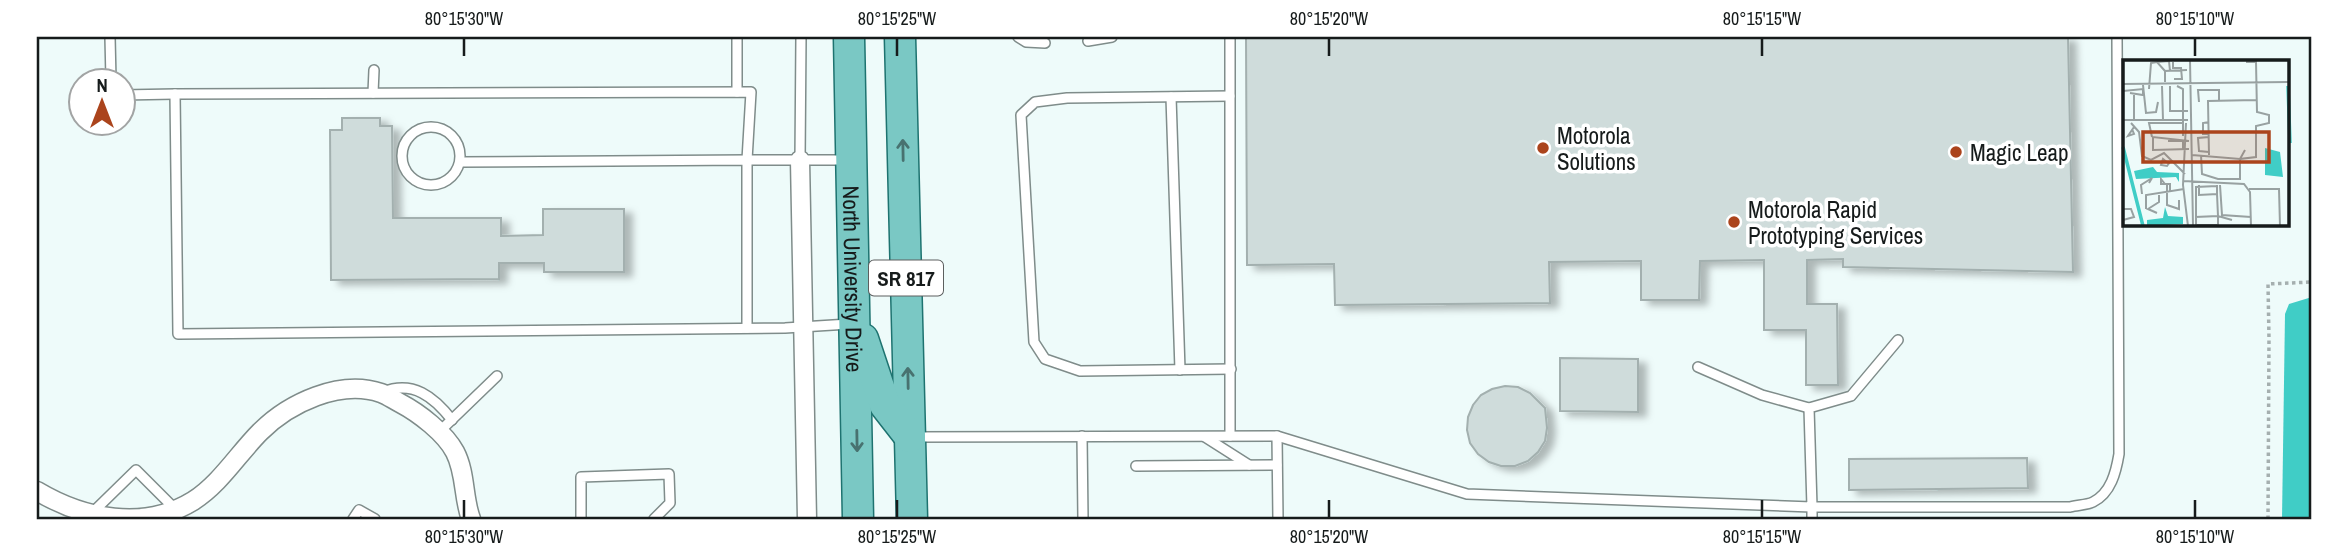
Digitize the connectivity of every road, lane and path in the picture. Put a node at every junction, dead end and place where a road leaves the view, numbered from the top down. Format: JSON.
{"nodes":[{"id":1,"x":110,"y":37,"type":"edge"},
{"id":2,"x":737,"y":37,"type":"edge"},
{"id":3,"x":802,"y":37,"type":"edge"},
{"id":4,"x":849,"y":37,"type":"edge"},
{"id":5,"x":900,"y":37,"type":"edge"},
{"id":6,"x":1018,"y":37,"type":"edge"},
{"id":7,"x":1112,"y":37,"type":"edge"},
{"id":8,"x":1230,"y":37,"type":"edge"},
{"id":9,"x":2117,"y":37,"type":"edge"},
{"id":10,"x":1088,"y":41,"type":"dead end"},
{"id":11,"x":1045,"y":43,"type":"dead end"},
{"id":12,"x":111,"y":66,"type":"edge"},
{"id":13,"x":374,"y":70,"type":"dead end"},
{"id":14,"x":737,"y":92,"type":"junction"},
{"id":15,"x":373,"y":93,"type":"junction"},
{"id":16,"x":175,"y":94,"type":"junction"},
{"id":17,"x":136,"y":95,"type":"edge"},
{"id":18,"x":1230,"y":96,"type":"junction"},
{"id":19,"x":1171,"y":97,"type":"junction"},
{"id":20,"x":747,"y":160,"type":"junction"},
{"id":21,"x":800,"y":160,"type":"junction"},
{"id":22,"x":851,"y":160,"type":"junction"},
{"id":23,"x":460,"y":162,"type":"junction"},
{"id":24,"x":2312,"y":282,"type":"edge"},
{"id":25,"x":855,"y":324,"type":"junction"},
{"id":26,"x":803,"y":326,"type":"junction"},
{"id":27,"x":747,"y":328,"type":"junction"},
{"id":28,"x":1898,"y":340,"type":"dead end"},
{"id":29,"x":1698,"y":367,"type":"dead end"},
{"id":30,"x":1231,"y":369,"type":"junction"},
{"id":31,"x":1180,"y":370,"type":"junction"},
{"id":32,"x":497,"y":376,"type":"dead end"},
{"id":33,"x":1809,"y":408,"type":"junction"},
{"id":34,"x":445,"y":426,"type":"junction"},
{"id":35,"x":1082,"y":436,"type":"junction"},
{"id":36,"x":1203,"y":436,"type":"junction"},
{"id":37,"x":1230,"y":436,"type":"junction"},
{"id":38,"x":1277,"y":436,"type":"junction"},
{"id":39,"x":910,"y":437,"type":"junction"},
{"id":40,"x":1250,"y":466,"type":"junction"},
{"id":41,"x":1277,"y":466,"type":"junction"},
{"id":42,"x":1136,"y":467,"type":"dead end"},
{"id":43,"x":41,"y":494,"type":"edge"},
{"id":44,"x":1812,"y":507,"type":"junction"},
{"id":45,"x":176,"y":510,"type":"junction"},
{"id":46,"x":84,"y":515,"type":"edge"},
{"id":47,"x":354,"y":519,"type":"edge"},
{"id":48,"x":375,"y":519,"type":"edge"},
{"id":49,"x":471,"y":519,"type":"edge"},
{"id":50,"x":581,"y":519,"type":"edge"},
{"id":51,"x":654,"y":519,"type":"edge"},
{"id":52,"x":807,"y":519,"type":"edge"},
{"id":53,"x":858,"y":519,"type":"edge"},
{"id":54,"x":912,"y":519,"type":"edge"},
{"id":55,"x":1083,"y":519,"type":"edge"},
{"id":56,"x":1278,"y":519,"type":"edge"},
{"id":57,"x":1812,"y":519,"type":"edge"},
{"id":58,"x":2267,"y":519,"type":"edge"}],
"edges":[{"from":1,"to":12,"type":"lane"},
{"from":2,"to":14,"type":"lane"},
{"from":3,"to":21,"type":"lane"},
{"from":4,"to":22,"type":"main road","name":"North University Drive","number":"SR 817"},
{"from":39,"to":5,"type":"main road","number":"SR 817","one_way":true},
{"from":6,"to":11,"type":"lane"},
{"from":7,"to":10,"type":"lane"},
{"from":8,"to":18,"type":"lane"},
{"from":9,"to":44,"type":"lane"},
{"from":13,"to":15,"type":"lane"},
{"from":14,"to":15,"type":"lane"},
{"from":14,"to":20,"type":"lane"},
{"from":15,"to":16,"type":"lane"},
{"from":16,"to":17,"type":"lane"},
{"from":16,"to":27,"type":"lane"},
{"from":18,"to":19,"type":"lane"},
{"from":18,"to":30,"type":"lane"},
{"from":19,"to":31,"type":"lane"},
{"from":19,"to":31,"type":"lane"},
{"from":20,"to":21,"type":"lane"},
{"from":20,"to":23,"type":"lane"},
{"from":20,"to":27,"type":"lane"},
{"from":21,"to":22,"type":"lane"},
{"from":21,"to":26,"type":"street"},
{"from":22,"to":25,"type":"main road","name":"North University Drive","number":"SR 817"},
{"from":23,"to":23,"type":"lane"},
{"from":24,"to":58,"type":"path"},
{"from":25,"to":26,"type":"lane"},
{"from":25,"to":39,"type":"main road"},
{"from":25,"to":53,"type":"main road","name":"North University Drive","number":"SR 817","one_way":true},
{"from":26,"to":27,"type":"lane"},
{"from":26,"to":52,"type":"street"},
{"from":28,"to":33,"type":"lane"},
{"from":29,"to":33,"type":"lane"},
{"from":30,"to":31,"type":"lane"},
{"from":30,"to":37,"type":"lane"},
{"from":32,"to":34,"type":"lane"},
{"from":33,"to":44,"type":"lane"},
{"from":34,"to":45,"type":"street"},
{"from":34,"to":49,"type":"street"},
{"from":35,"to":36,"type":"lane"},
{"from":35,"to":39,"type":"lane"},
{"from":35,"to":55,"type":"lane"},
{"from":36,"to":37,"type":"lane"},
{"from":36,"to":40,"type":"lane"},
{"from":37,"to":38,"type":"lane"},
{"from":38,"to":41,"type":"lane"},
{"from":38,"to":44,"type":"lane"},
{"from":39,"to":54,"type":"main road","number":"SR 817"},
{"from":40,"to":41,"type":"lane"},
{"from":40,"to":42,"type":"lane"},
{"from":41,"to":56,"type":"lane"},
{"from":43,"to":46,"type":"street"},
{"from":44,"to":57,"type":"lane"},
{"from":45,"to":46,"type":"street"},
{"from":45,"to":46,"type":"lane"},
{"from":47,"to":48,"type":"lane"},
{"from":50,"to":51,"type":"lane"}]}
